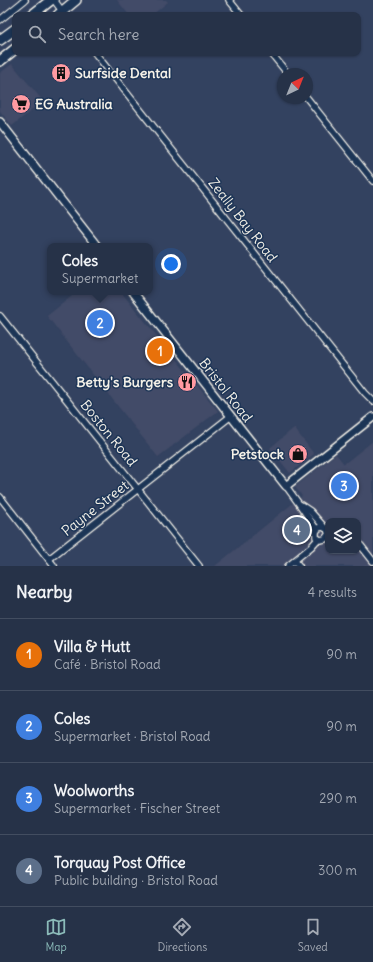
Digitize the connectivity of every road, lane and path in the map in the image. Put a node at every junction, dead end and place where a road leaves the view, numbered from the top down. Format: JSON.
{"nodes":[{"id":1,"x":25,"y":0,"type":"edge"},
{"id":2,"x":52,"y":0,"type":"edge"},
{"id":3,"x":76,"y":0,"type":"edge"},
{"id":4,"x":229,"y":0,"type":"edge"},
{"id":5,"x":36,"y":12,"type":"edge"},
{"id":6,"x":61,"y":12,"type":"edge"},
{"id":7,"x":64,"y":12,"type":"edge"},
{"id":8,"x":239,"y":12,"type":"edge"},
{"id":9,"x":0,"y":20,"type":"edge"},
{"id":10,"x":12,"y":30,"type":"edge"},
{"id":11,"x":0,"y":40,"type":"edge"},
{"id":12,"x":12,"y":51,"type":"edge"},
{"id":13,"x":98,"y":56,"type":"edge"},
{"id":14,"x":273,"y":56,"type":"edge"},
{"id":15,"x":0,"y":61,"type":"edge"},
{"id":16,"x":283,"y":68,"type":"edge"},
{"id":17,"x":312,"y":104,"type":"edge"},
{"id":18,"x":0,"y":122,"type":"edge"},
{"id":19,"x":373,"y":181,"type":"edge"},
{"id":20,"x":95,"y":243,"type":"edge"},
{"id":21,"x":135,"y":295,"type":"edge"},
{"id":22,"x":0,"y":316,"type":"edge"},
{"id":23,"x":373,"y":401,"type":"edge"},
{"id":24,"x":231,"y":416,"type":"junction"},
{"id":25,"x":373,"y":417,"type":"edge"},
{"id":26,"x":286,"y":486,"type":"junction"},
{"id":27,"x":138,"y":489,"type":"junction"},
{"id":28,"x":0,"y":497,"type":"edge"},
{"id":29,"x":299,"y":504,"type":"junction"},
{"id":30,"x":325,"y":529,"type":"edge"},
{"id":31,"x":316,"y":530,"type":"junction"},
{"id":32,"x":325,"y":530,"type":"edge"},
{"id":33,"x":318,"y":539,"type":"junction"},
{"id":34,"x":325,"y":539,"type":"edge"},
{"id":35,"x":361,"y":546,"type":"edge"},
{"id":36,"x":361,"y":549,"type":"edge"},
{"id":37,"x":367,"y":554,"type":"junction"},
{"id":38,"x":49,"y":559,"type":"junction"},
{"id":39,"x":295,"y":561,"type":"junction"},
{"id":40,"x":373,"y":561,"type":"edge"},
{"id":41,"x":54,"y":566,"type":"edge"},
{"id":42,"x":199,"y":566,"type":"edge"},
{"id":43,"x":288,"y":566,"type":"edge"},
{"id":44,"x":299,"y":566,"type":"edge"}],
"edges":[{"from":1,"to":9,"type":"street"},
{"from":2,"to":5,"type":"main road"},
{"from":2,"to":6,"type":"street"},
{"from":3,"to":7,"type":"main road"},
{"from":4,"to":8,"type":"street"},
{"from":10,"to":11,"type":"main road"},
{"from":12,"to":15,"type":"main road"},
{"from":13,"to":23,"type":"street","name":"Zeally Bay Road"},
{"from":14,"to":16,"type":"street"},
{"from":17,"to":19,"type":"street"},
{"from":18,"to":20,"type":"street"},
{"from":21,"to":24,"type":"street","name":"Bristol Road"},
{"from":22,"to":27,"type":"street","name":"Boston Road"},
{"from":24,"to":26,"type":"street","name":"Bristol Road"},
{"from":24,"to":27,"type":"street","name":"Payne Street"},
{"from":25,"to":26,"type":"street"},
{"from":26,"to":29,"type":"street","name":"Bristol Road"},
{"from":27,"to":38,"type":"street","name":"Payne Street"},
{"from":27,"to":42,"type":"street","name":"Boston Road"},
{"from":28,"to":38,"type":"street"},
{"from":29,"to":30,"type":"street","name":"Bristol Road"},
{"from":29,"to":31,"type":"street","name":"Bristol Road"},
{"from":31,"to":32,"type":"street"},
{"from":31,"to":33,"type":"street"},
{"from":33,"to":34,"type":"street"},
{"from":33,"to":39,"type":"street"},
{"from":35,"to":37,"type":"street"},
{"from":36,"to":37,"type":"street"},
{"from":37,"to":40,"type":"street"},
{"from":38,"to":41,"type":"street"},
{"from":39,"to":43,"type":"street"},
{"from":39,"to":44,"type":"street"}]}
